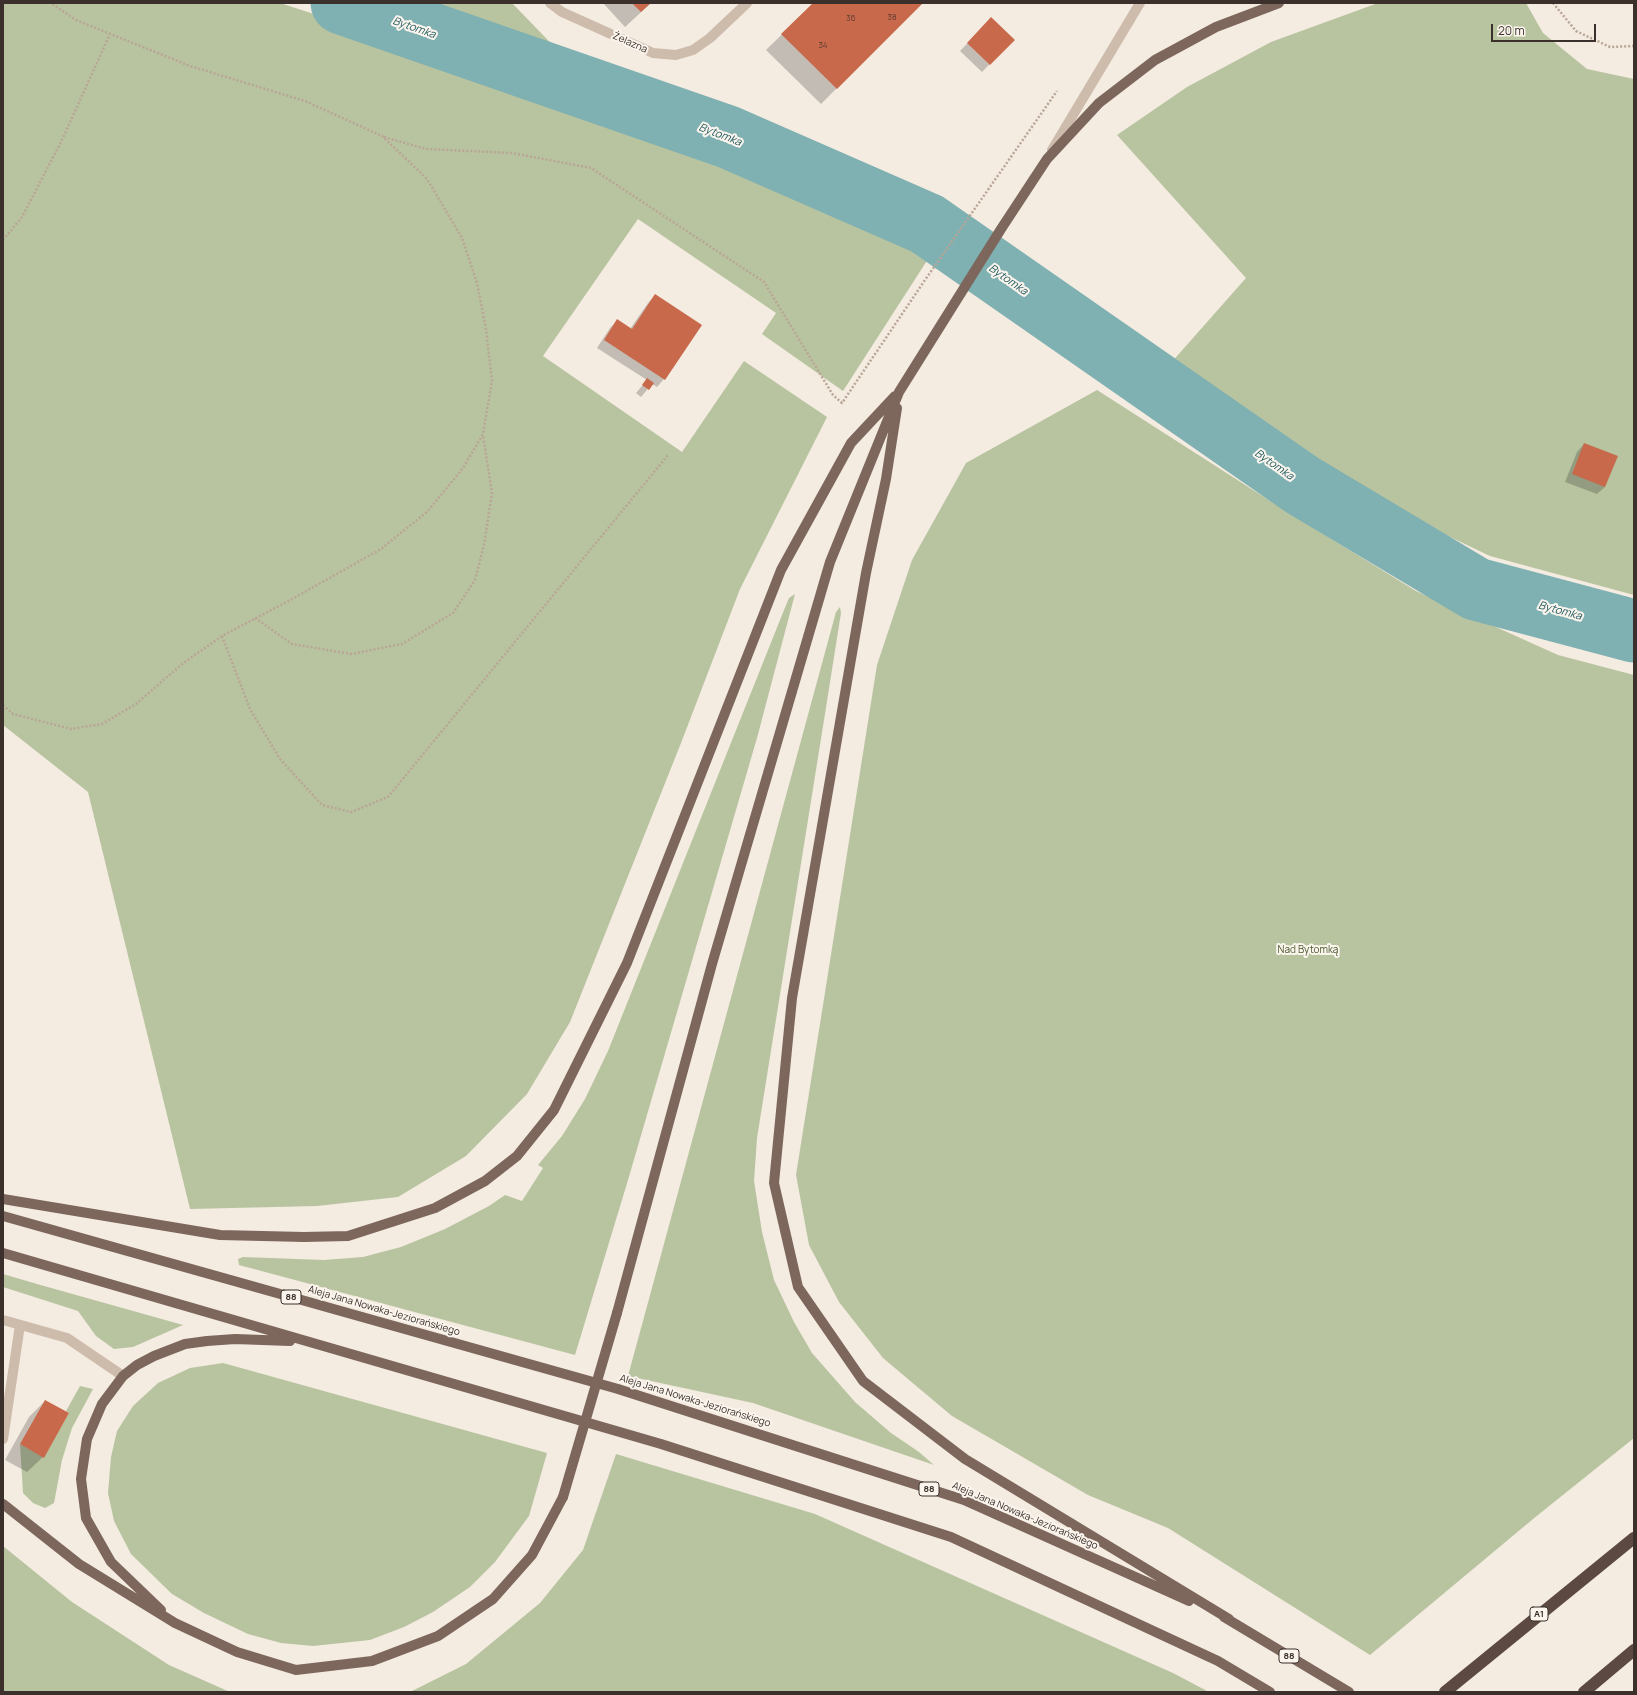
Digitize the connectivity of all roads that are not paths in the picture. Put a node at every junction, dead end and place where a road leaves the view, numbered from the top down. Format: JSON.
{"nodes":[{"id":1,"x":550,"y":3,"type":"edge"},
{"id":2,"x":747,"y":3,"type":"edge"},
{"id":3,"x":1140,"y":3,"type":"edge"},
{"id":4,"x":1279,"y":3,"type":"edge"},
{"id":5,"x":1047,"y":159,"type":"junction"},
{"id":6,"x":899,"y":392,"type":"junction"},
{"id":7,"x":3,"y":1199,"type":"edge"},
{"id":8,"x":3,"y":1216,"type":"edge"},
{"id":9,"x":3,"y":1253,"type":"edge"},
{"id":10,"x":3,"y":1320,"type":"edge"},
{"id":11,"x":20,"y":1325,"type":"junction"},
{"id":12,"x":304,"y":1341,"type":"junction"},
{"id":13,"x":123,"y":1376,"type":"junction"},
{"id":14,"x":3,"y":1439,"type":"edge"},
{"id":15,"x":3,"y":1504,"type":"edge"},
{"id":16,"x":1634,"y":1538,"type":"edge"},
{"id":17,"x":1229,"y":1619,"type":"junction"},
{"id":18,"x":175,"y":1623,"type":"junction"},
{"id":19,"x":1634,"y":1650,"type":"edge"},
{"id":20,"x":1270,"y":1692,"type":"edge"},
{"id":21,"x":1349,"y":1692,"type":"edge"},
{"id":22,"x":1445,"y":1692,"type":"edge"},
{"id":23,"x":1584,"y":1692,"type":"edge"}],
"edges":[{"from":1,"to":2,"type":"street","name":"Żelazna"},
{"from":3,"to":5,"type":"street"},
{"from":4,"to":5,"type":"main road"},
{"from":5,"to":6,"type":"main road"},
{"from":6,"to":7,"type":"main road"},
{"from":6,"to":17,"type":"main road"},
{"from":6,"to":18,"type":"main road","bridge":true},
{"from":8,"to":17,"type":"main road","name":"Aleja Jana Nowaka-Jeziorańskiego","number":"88"},
{"from":9,"to":12,"type":"main road"},
{"from":10,"to":11,"type":"street"},
{"from":11,"to":13,"type":"street"},
{"from":11,"to":14,"type":"street"},
{"from":12,"to":13,"type":"main road"},
{"from":12,"to":20,"type":"main road"},
{"from":13,"to":18,"type":"main road"},
{"from":15,"to":18,"type":"main road"},
{"from":16,"to":22,"type":"highway","number":"A1"},
{"from":17,"to":21,"type":"main road","name":"Aleja Jana Nowaka-Jeziorańskiego","number":"88"},
{"from":19,"to":23,"type":"highway"}]}
